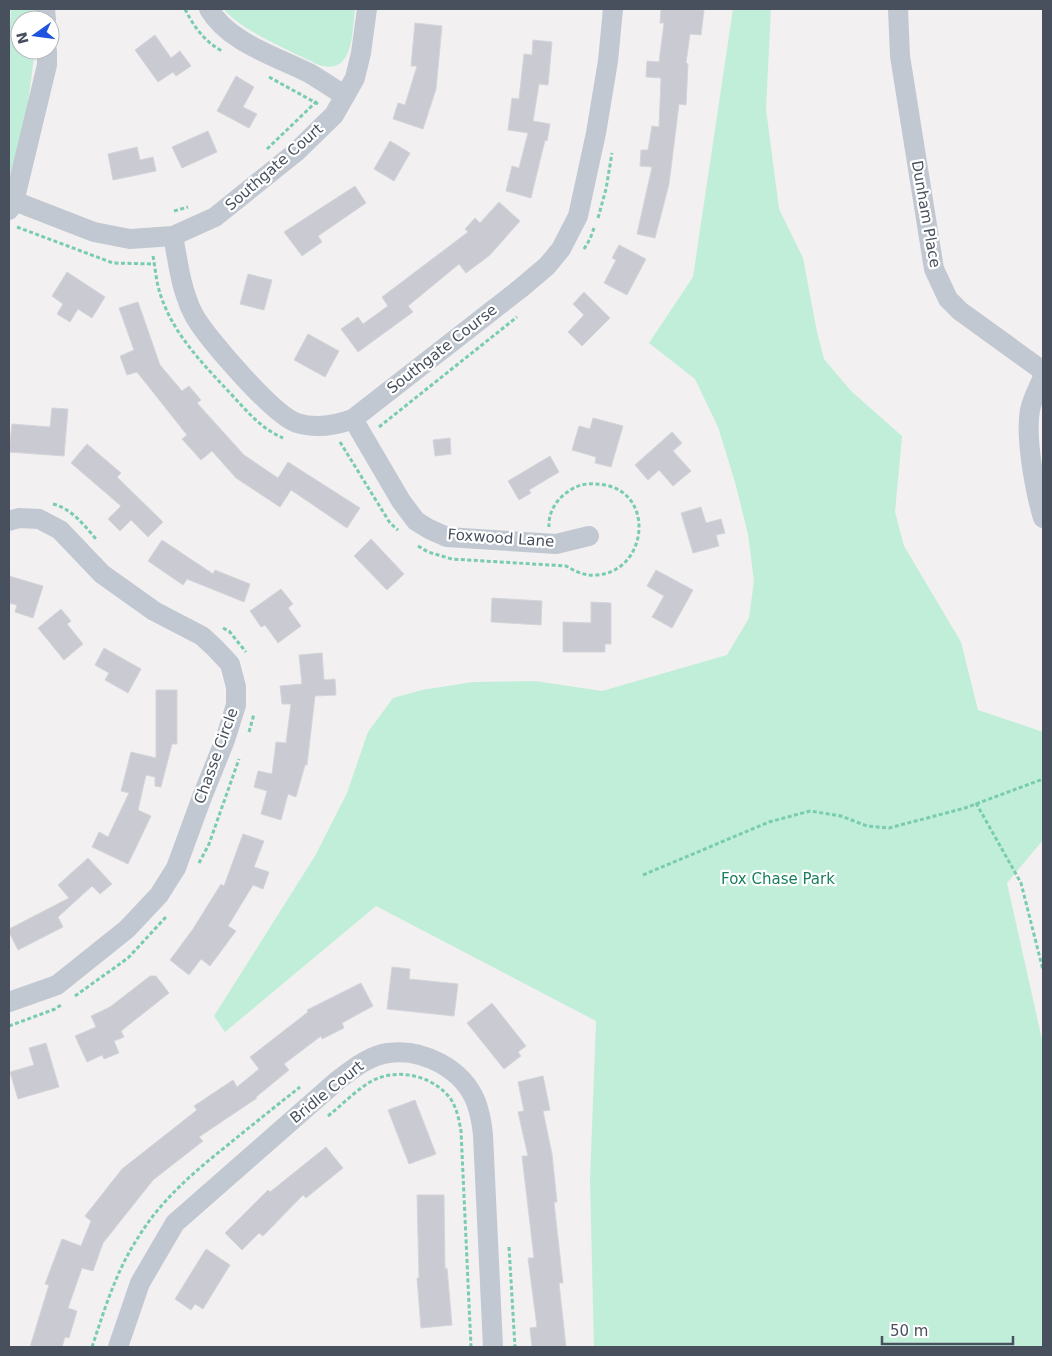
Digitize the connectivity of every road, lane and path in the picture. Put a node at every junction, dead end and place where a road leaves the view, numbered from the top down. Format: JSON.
{"nodes":[{"id":1,"x":209,"y":9,"type":"edge"},
{"id":2,"x":368,"y":9,"type":"edge"},
{"id":3,"x":613,"y":9,"type":"edge"},
{"id":4,"x":898,"y":9,"type":"edge"},
{"id":5,"x":47,"y":60,"type":"edge"},
{"id":6,"x":337,"y":91,"type":"junction"},
{"id":7,"x":614,"y":147,"type":"dead end"},
{"id":8,"x":266,"y":151,"type":"dead end"},
{"id":9,"x":11,"y":204,"type":"edge"},
{"id":10,"x":193,"y":206,"type":"dead end"},
{"id":11,"x":174,"y":212,"type":"dead end"},
{"id":12,"x":9,"y":224,"type":"edge"},
{"id":13,"x":173,"y":236,"type":"junction"},
{"id":14,"x":150,"y":238,"type":"junction"},
{"id":15,"x":580,"y":254,"type":"dead end"},
{"id":16,"x":154,"y":264,"type":"junction"},
{"id":17,"x":524,"y":312,"type":"dead end"},
{"id":18,"x":1043,"y":371,"type":"edge"},
{"id":19,"x":1043,"y":377,"type":"edge"},
{"id":20,"x":357,"y":427,"type":"junction"},
{"id":21,"x":284,"y":439,"type":"dead end"},
{"id":22,"x":332,"y":445,"type":"dead end"},
{"id":23,"x":45,"y":502,"type":"dead end"},
{"id":24,"x":1043,"y":517,"type":"edge"},
{"id":25,"x":9,"y":521,"type":"edge"},
{"id":26,"x":589,"y":536,"type":"dead end"},
{"id":27,"x":102,"y":545,"type":"dead end"},
{"id":28,"x":221,"y":627,"type":"dead end"},
{"id":29,"x":247,"y":656,"type":"dead end"},
{"id":30,"x":254,"y":710,"type":"dead end"},
{"id":31,"x":247,"y":738,"type":"dead end"},
{"id":32,"x":240,"y":756,"type":"dead end"},
{"id":33,"x":1043,"y":779,"type":"edge"},
{"id":34,"x":976,"y":803,"type":"junction"},
{"id":35,"x":198,"y":866,"type":"dead end"},
{"id":36,"x":643,"y":875,"type":"dead end"},
{"id":37,"x":170,"y":913,"type":"dead end"},
{"id":38,"x":1043,"y":970,"type":"edge"},
{"id":39,"x":9,"y":1002,"type":"edge"},
{"id":40,"x":9,"y":1026,"type":"edge"},
{"id":41,"x":304,"y":1083,"type":"dead end"},
{"id":42,"x":322,"y":1121,"type":"dead end"},
{"id":43,"x":508,"y":1242,"type":"dead end"},
{"id":44,"x":92,"y":1347,"type":"edge"},
{"id":45,"x":118,"y":1347,"type":"edge"},
{"id":46,"x":471,"y":1347,"type":"edge"},
{"id":47,"x":493,"y":1347,"type":"edge"},
{"id":48,"x":515,"y":1347,"type":"edge"}],
"edges":[{"from":1,"to":6,"type":"street"},
{"from":2,"to":6,"type":"street"},
{"from":3,"to":20,"type":"street","name":"Southgate Course"},
{"from":4,"to":18,"type":"street","name":"Dunham Place"},
{"from":5,"to":9,"type":"street"},
{"from":6,"to":8,"type":"path"},
{"from":6,"to":13,"type":"street","name":"Southgate Court"},
{"from":7,"to":15,"type":"path"},
{"from":9,"to":14,"type":"street"},
{"from":10,"to":11,"type":"path"},
{"from":12,"to":16,"type":"path"},
{"from":13,"to":14,"type":"street","name":"Southgate Court"},
{"from":13,"to":20,"type":"street","name":"Southgate Course"},
{"from":14,"to":16,"type":"path"},
{"from":16,"to":21,"type":"path"},
{"from":17,"to":20,"type":"path"},
{"from":19,"to":24,"type":"street"},
{"from":20,"to":22,"type":"path"},
{"from":20,"to":26,"type":"street","name":"Foxwood Lane"},
{"from":23,"to":27,"type":"path"},
{"from":25,"to":39,"type":"street","name":"Chasse Circle"},
{"from":28,"to":29,"type":"path"},
{"from":30,"to":31,"type":"path"},
{"from":32,"to":35,"type":"path"},
{"from":33,"to":34,"type":"path"},
{"from":34,"to":36,"type":"path"},
{"from":34,"to":38,"type":"path"},
{"from":37,"to":40,"type":"path"},
{"from":41,"to":44,"type":"path"},
{"from":42,"to":46,"type":"path"},
{"from":43,"to":48,"type":"path"},
{"from":45,"to":47,"type":"street","name":"Bridle Court"}]}
